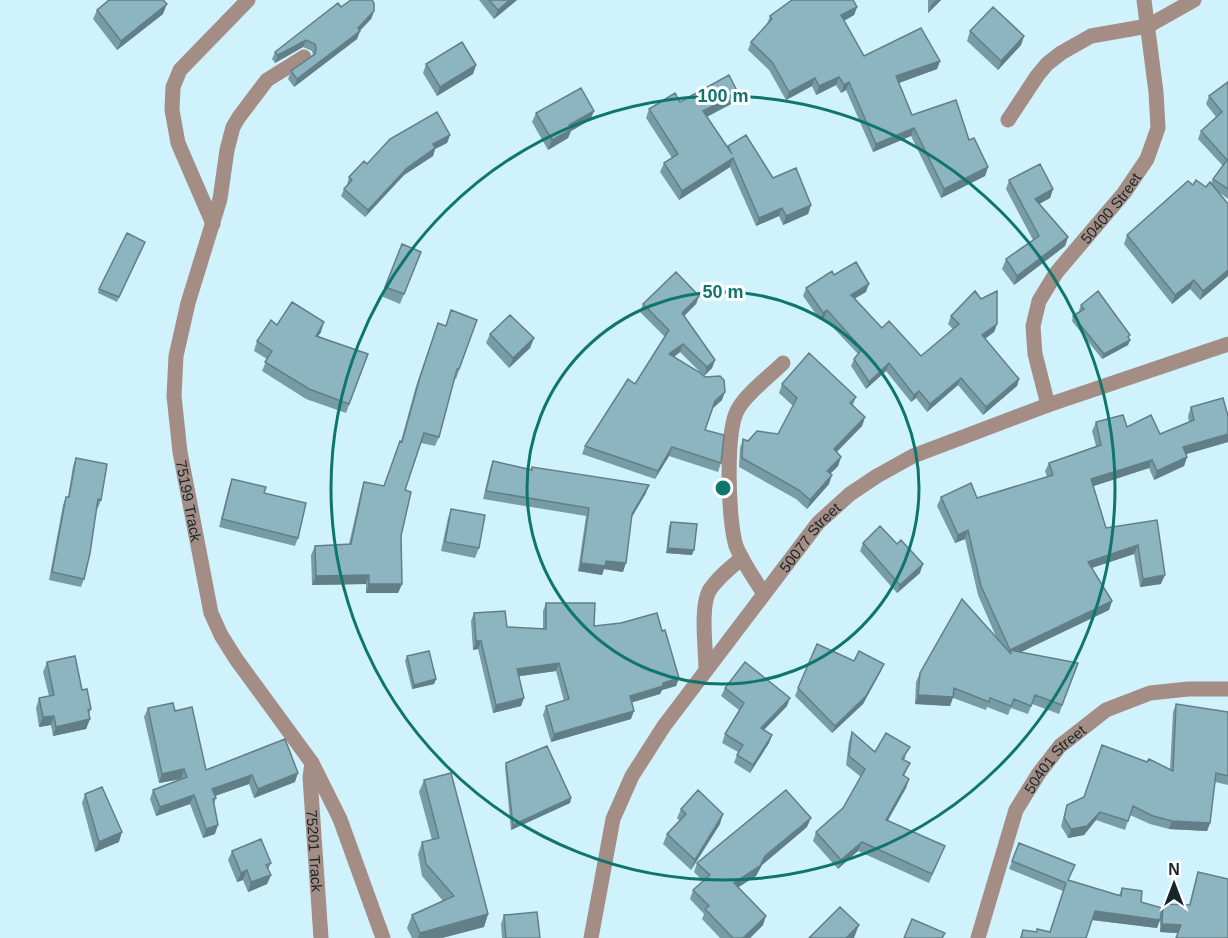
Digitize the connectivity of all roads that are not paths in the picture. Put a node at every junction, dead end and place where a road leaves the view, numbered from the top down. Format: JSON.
{"nodes":[{"id":1,"x":248,"y":0,"type":"edge"},
{"id":2,"x":1144,"y":0,"type":"edge"},
{"id":3,"x":1194,"y":0,"type":"edge"},
{"id":4,"x":1148,"y":26,"type":"junction"},
{"id":5,"x":304,"y":57,"type":"dead end"},
{"id":6,"x":1008,"y":120,"type":"dead end"},
{"id":7,"x":213,"y":224,"type":"junction"},
{"id":8,"x":1228,"y":344,"type":"edge"},
{"id":9,"x":783,"y":363,"type":"dead end"},
{"id":10,"x":1048,"y":405,"type":"junction"},
{"id":11,"x":742,"y":558,"type":"junction"},
{"id":12,"x":764,"y":594,"type":"junction"},
{"id":13,"x":706,"y":670,"type":"junction"},
{"id":14,"x":1228,"y":689,"type":"edge"},
{"id":15,"x":312,"y":763,"type":"junction"},
{"id":16,"x":321,"y":938,"type":"edge"},
{"id":17,"x":383,"y":938,"type":"edge"},
{"id":18,"x":591,"y":938,"type":"edge"},
{"id":19,"x":978,"y":938,"type":"edge"}],
"edges":[{"from":1,"to":7,"type":"street"},
{"from":2,"to":4,"type":"street","name":"50400 Street"},
{"from":3,"to":4,"type":"street"},
{"from":4,"to":6,"type":"street"},
{"from":4,"to":10,"type":"street","name":"50400 Street"},
{"from":5,"to":7,"type":"street","name":"75199 Track"},
{"from":7,"to":15,"type":"street","name":"75199 Track"},
{"from":8,"to":10,"type":"street","name":"50077 Street"},
{"from":9,"to":11,"type":"street"},
{"from":10,"to":12,"type":"street","name":"50077 Street"},
{"from":11,"to":12,"type":"street"},
{"from":11,"to":13,"type":"street"},
{"from":12,"to":13,"type":"street","name":"50077 Street"},
{"from":13,"to":18,"type":"street","name":"50077 Street"},
{"from":14,"to":19,"type":"street","name":"50401 Street"},
{"from":15,"to":16,"type":"street","name":"75201 Track"},
{"from":15,"to":17,"type":"street","name":"75199 Track"}]}
